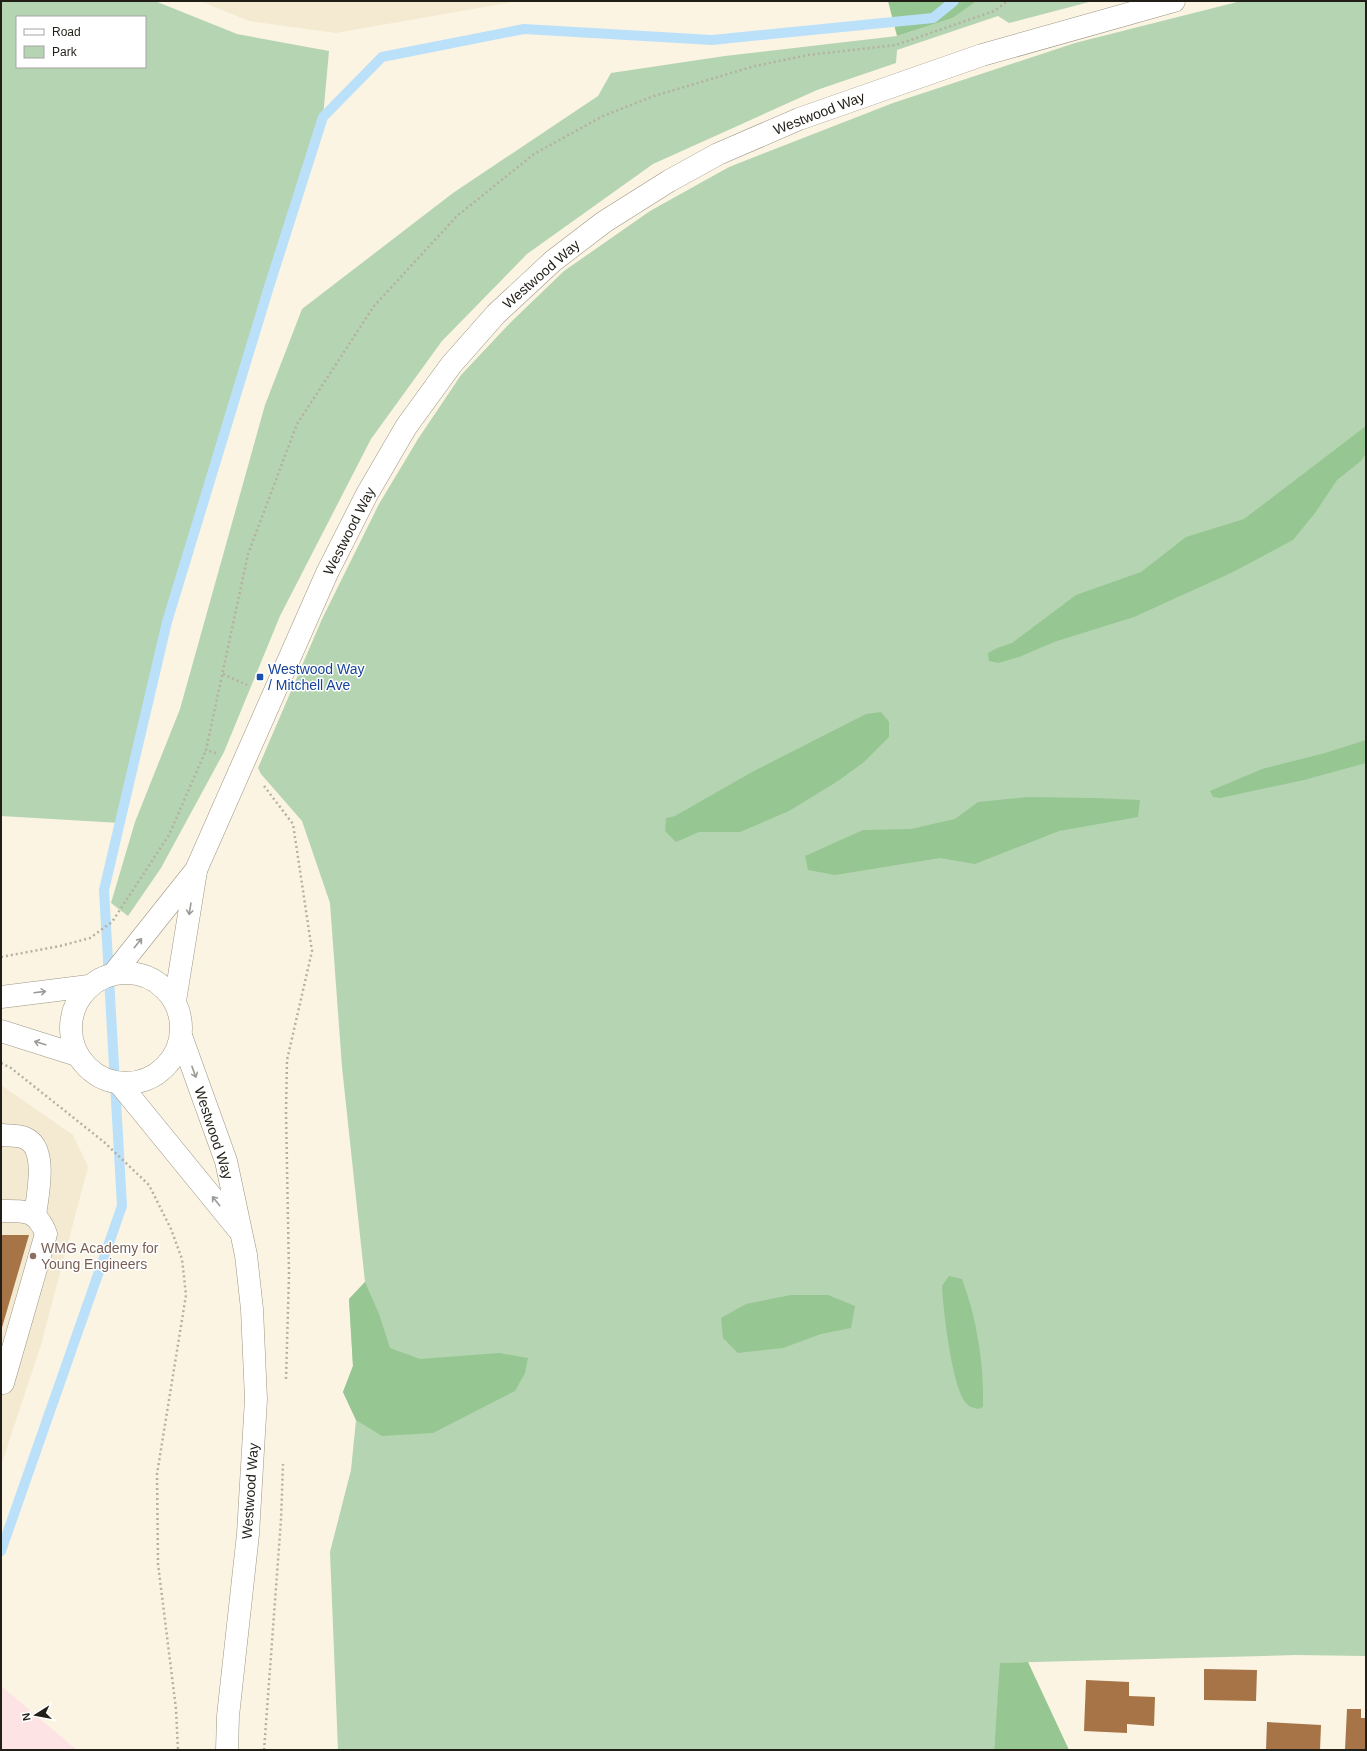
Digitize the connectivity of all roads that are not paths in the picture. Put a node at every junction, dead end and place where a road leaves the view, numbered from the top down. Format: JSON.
{"nodes":[{"id":1,"x":1174,"y":1,"type":"edge"},
{"id":2,"x":196,"y":870,"type":"junction"},
{"id":3,"x":114,"y":973,"type":"junction"},
{"id":4,"x":89,"y":986,"type":"junction"},
{"id":5,"x":1,"y":997,"type":"edge"},
{"id":6,"x":175,"y":1001,"type":"junction"},
{"id":7,"x":1,"y":1031,"type":"edge"},
{"id":8,"x":181,"y":1036,"type":"junction"},
{"id":9,"x":77,"y":1055,"type":"junction"},
{"id":10,"x":119,"y":1083,"type":"junction"},
{"id":11,"x":1,"y":1135,"type":"edge"},
{"id":12,"x":1,"y":1211,"type":"edge"},
{"id":13,"x":35,"y":1216,"type":"junction"},
{"id":14,"x":240,"y":1232,"type":"junction"},
{"id":15,"x":3,"y":1384,"type":"dead end"},
{"id":16,"x":226,"y":1750,"type":"edge"}],
"edges":[{"from":1,"to":2,"type":"street","name":"Westwood Way"},
{"from":3,"to":2,"type":"street","name":"Westwood Way","one_way":true},
{"from":2,"to":6,"type":"street","name":"Westwood Way","one_way":true},
{"from":3,"to":4,"type":"street"},
{"from":3,"to":6,"type":"street"},
{"from":5,"to":4,"type":"street","one_way":true},
{"from":4,"to":9,"type":"street"},
{"from":6,"to":8,"type":"street"},
{"from":9,"to":7,"type":"street","one_way":true},
{"from":8,"to":10,"type":"street"},
{"from":8,"to":14,"type":"street","name":"Westwood Way","one_way":true},
{"from":9,"to":10,"type":"street"},
{"from":14,"to":10,"type":"street","name":"Westwood Way","one_way":true},
{"from":11,"to":13,"type":"street"},
{"from":12,"to":13,"type":"street"},
{"from":13,"to":15,"type":"street"},
{"from":14,"to":16,"type":"street","name":"Westwood Way"}]}
